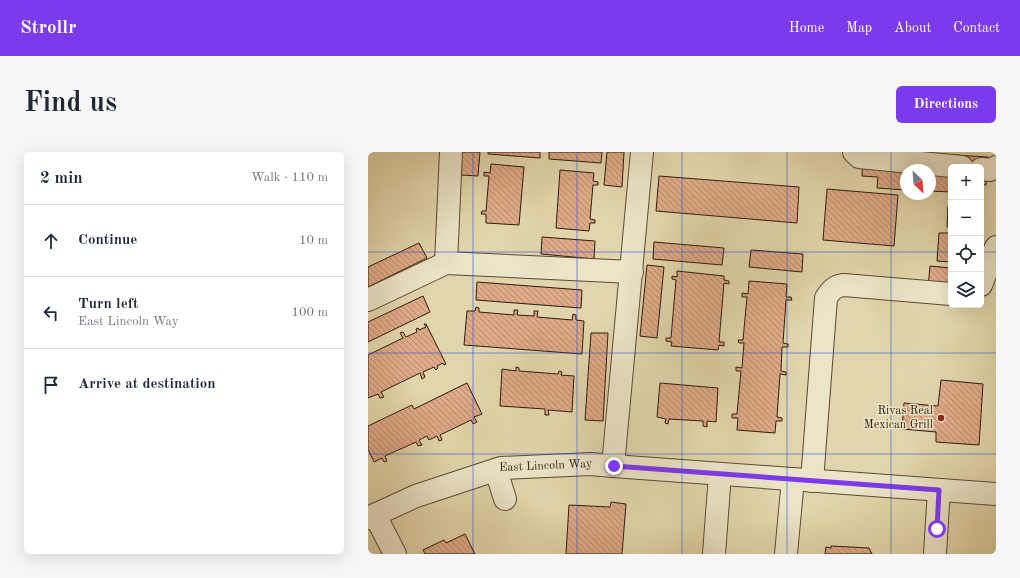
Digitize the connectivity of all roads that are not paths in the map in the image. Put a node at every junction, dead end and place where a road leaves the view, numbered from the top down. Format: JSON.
{"nodes":[{"id":1,"x":451,"y":152,"type":"edge"},
{"id":2,"x":642,"y":152,"type":"edge"},
{"id":3,"x":854,"y":152,"type":"edge"},
{"id":4,"x":948,"y":166,"type":"edge"},
{"id":5,"x":996,"y":167,"type":"edge"},
{"id":6,"x":984,"y":169,"type":"edge"},
{"id":7,"x":996,"y":247,"type":"edge"},
{"id":8,"x":446,"y":263,"type":"junction"},
{"id":9,"x":632,"y":272,"type":"junction"},
{"id":10,"x":984,"y":278,"type":"edge"},
{"id":11,"x":948,"y":294,"type":"edge"},
{"id":12,"x":368,"y":300,"type":"edge"},
{"id":13,"x":614,"y":466,"type":"junction"},
{"id":14,"x":496,"y":470,"type":"junction"},
{"id":15,"x":720,"y":474,"type":"junction"},
{"id":16,"x":803,"y":480,"type":"junction"},
{"id":17,"x":939,"y":490,"type":"junction"},
{"id":18,"x":996,"y":494,"type":"edge"},
{"id":19,"x":505,"y":500,"type":"dead end"},
{"id":20,"x":372,"y":517,"type":"edge"},
{"id":21,"x":395,"y":554,"type":"edge"},
{"id":22,"x":714,"y":554,"type":"edge"},
{"id":23,"x":786,"y":554,"type":"edge"},
{"id":24,"x":935,"y":554,"type":"edge"}],
"edges":[{"from":1,"to":8,"type":"street"},
{"from":2,"to":9,"type":"street"},
{"from":3,"to":4,"type":"street"},
{"from":5,"to":6,"type":"street"},
{"from":7,"to":10,"type":"street"},
{"from":8,"to":9,"type":"street"},
{"from":8,"to":12,"type":"street"},
{"from":9,"to":13,"type":"street"},
{"from":11,"to":16,"type":"street"},
{"from":13,"to":14,"type":"street","name":"East Lincoln Way"},
{"from":13,"to":15,"type":"street","name":"East Lincoln Way"},
{"from":14,"to":19,"type":"street"},
{"from":14,"to":20,"type":"street","name":"East Lincoln Way"},
{"from":15,"to":16,"type":"street","name":"East Lincoln Way"},
{"from":15,"to":22,"type":"street"},
{"from":16,"to":17,"type":"street","name":"East Lincoln Way"},
{"from":16,"to":23,"type":"street"},
{"from":17,"to":18,"type":"street","name":"East Lincoln Way"},
{"from":17,"to":24,"type":"street"},
{"from":20,"to":21,"type":"street"}]}
